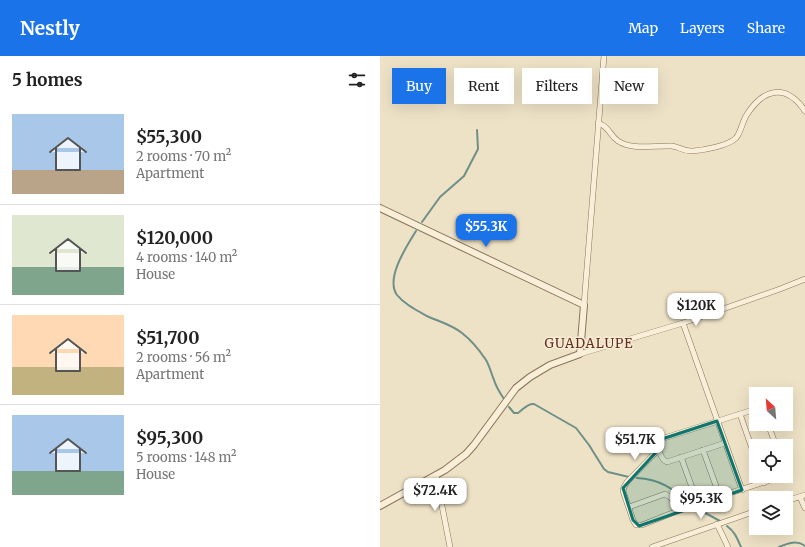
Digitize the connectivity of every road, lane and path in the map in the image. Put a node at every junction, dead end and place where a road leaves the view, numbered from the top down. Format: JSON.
{"nodes":[{"id":1,"x":604,"y":56,"type":"edge"},
{"id":2,"x":805,"y":111,"type":"edge"},
{"id":3,"x":598,"y":123,"type":"junction"},
{"id":4,"x":380,"y":208,"type":"edge"},
{"id":5,"x":805,"y":278,"type":"edge"},
{"id":6,"x":584,"y":305,"type":"junction"},
{"id":7,"x":683,"y":323,"type":"junction"},
{"id":8,"x":580,"y":354,"type":"junction"},
{"id":9,"x":749,"y":411,"type":"edge"},
{"id":10,"x":740,"y":414,"type":"junction"},
{"id":11,"x":717,"y":421,"type":"junction"},
{"id":12,"x":749,"y":440,"type":"edge"},
{"id":13,"x":725,"y":442,"type":"junction"},
{"id":14,"x":659,"y":449,"type":"junction"},
{"id":15,"x":702,"y":450,"type":"junction"},
{"id":16,"x":681,"y":457,"type":"junction"},
{"id":17,"x":436,"y":475,"type":"junction"},
{"id":18,"x":761,"y":483,"type":"edge"},
{"id":19,"x":742,"y":490,"type":"junction"},
{"id":20,"x":803,"y":496,"type":"edge"},
{"id":21,"x":720,"y":497,"type":"junction"},
{"id":22,"x":793,"y":499,"type":"edge"},
{"id":23,"x":698,"y":504,"type":"junction"},
{"id":24,"x":380,"y":506,"type":"edge"},
{"id":25,"x":629,"y":507,"type":"junction"},
{"id":26,"x":805,"y":508,"type":"edge"},
{"id":27,"x":681,"y":510,"type":"junction"},
{"id":28,"x":749,"y":513,"type":"edge"},
{"id":29,"x":717,"y":524,"type":"junction"},
{"id":30,"x":450,"y":547,"type":"edge"},
{"id":31,"x":654,"y":547,"type":"edge"},
{"id":32,"x":728,"y":547,"type":"edge"}],
"edges":[{"from":1,"to":3,"type":"street"},
{"from":2,"to":3,"type":"street"},
{"from":3,"to":6,"type":"street"},
{"from":4,"to":6,"type":"street"},
{"from":5,"to":7,"type":"street"},
{"from":6,"to":8,"type":"street"},
{"from":7,"to":8,"type":"street"},
{"from":7,"to":11,"type":"street"},
{"from":8,"to":17,"type":"street"},
{"from":9,"to":10,"type":"street"},
{"from":10,"to":11,"type":"street"},
{"from":10,"to":12,"type":"street"},
{"from":11,"to":13,"type":"street"},
{"from":11,"to":14,"type":"street"},
{"from":13,"to":15,"type":"street"},
{"from":13,"to":19,"type":"street"},
{"from":14,"to":16,"type":"street"},
{"from":14,"to":25,"type":"street"},
{"from":15,"to":16,"type":"street"},
{"from":15,"to":21,"type":"street"},
{"from":16,"to":23,"type":"street"},
{"from":17,"to":24,"type":"street"},
{"from":17,"to":30,"type":"street"},
{"from":18,"to":19,"type":"street"},
{"from":19,"to":21,"type":"street"},
{"from":20,"to":22,"type":"street"},
{"from":20,"to":26,"type":"street"},
{"from":21,"to":23,"type":"street"},
{"from":23,"to":27,"type":"street"},
{"from":25,"to":27,"type":"street"},
{"from":25,"to":27,"type":"street"},
{"from":28,"to":29,"type":"street"},
{"from":29,"to":31,"type":"street"},
{"from":29,"to":32,"type":"street"}]}
